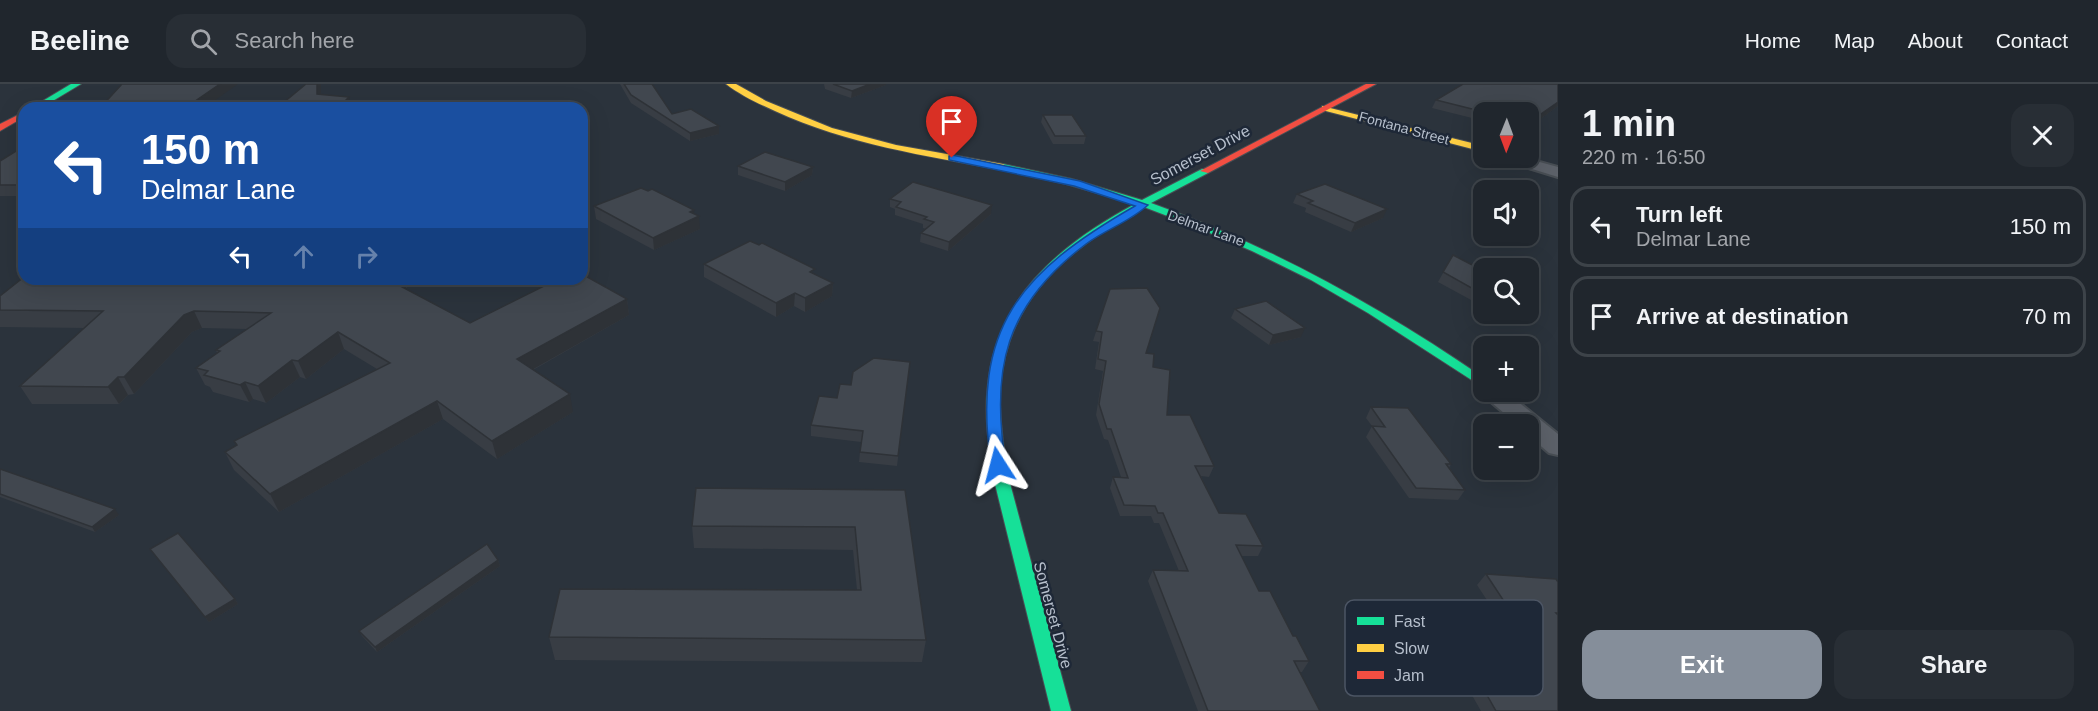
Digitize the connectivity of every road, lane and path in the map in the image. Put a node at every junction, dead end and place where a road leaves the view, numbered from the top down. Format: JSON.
{"nodes":[{"id":1,"x":77,"y":84,"type":"edge"},
{"id":2,"x":730,"y":84,"type":"edge"},
{"id":3,"x":1372,"y":84,"type":"edge"},
{"id":4,"x":46,"y":102,"type":"edge"},
{"id":5,"x":1325,"y":108,"type":"junction"},
{"id":6,"x":18,"y":118,"type":"edge"},
{"id":7,"x":0,"y":128,"type":"edge"},
{"id":8,"x":1473,"y":146,"type":"edge"},
{"id":9,"x":1539,"y":166,"type":"edge"},
{"id":10,"x":1558,"y":172,"type":"edge"},
{"id":11,"x":1143,"y":205,"type":"junction"},
{"id":12,"x":1473,"y":376,"type":"edge"},
{"id":13,"x":1505,"y":402,"type":"edge"},
{"id":14,"x":1558,"y":447,"type":"edge"},
{"id":15,"x":1061,"y":711,"type":"edge"}],
"edges":[{"from":1,"to":4,"type":"street"},
{"from":2,"to":11,"type":"street","name":"Delmar Lane"},
{"from":3,"to":5,"type":"street","name":"Somerset Drive"},
{"from":5,"to":8,"type":"street","name":"Fontana Street"},
{"from":5,"to":11,"type":"street","name":"Somerset Drive"},
{"from":6,"to":7,"type":"street"},
{"from":9,"to":10,"type":"street"},
{"from":11,"to":12,"type":"street","name":"Delmar Lane"},
{"from":11,"to":15,"type":"street","name":"Somerset Drive"},
{"from":13,"to":14,"type":"street"}]}
